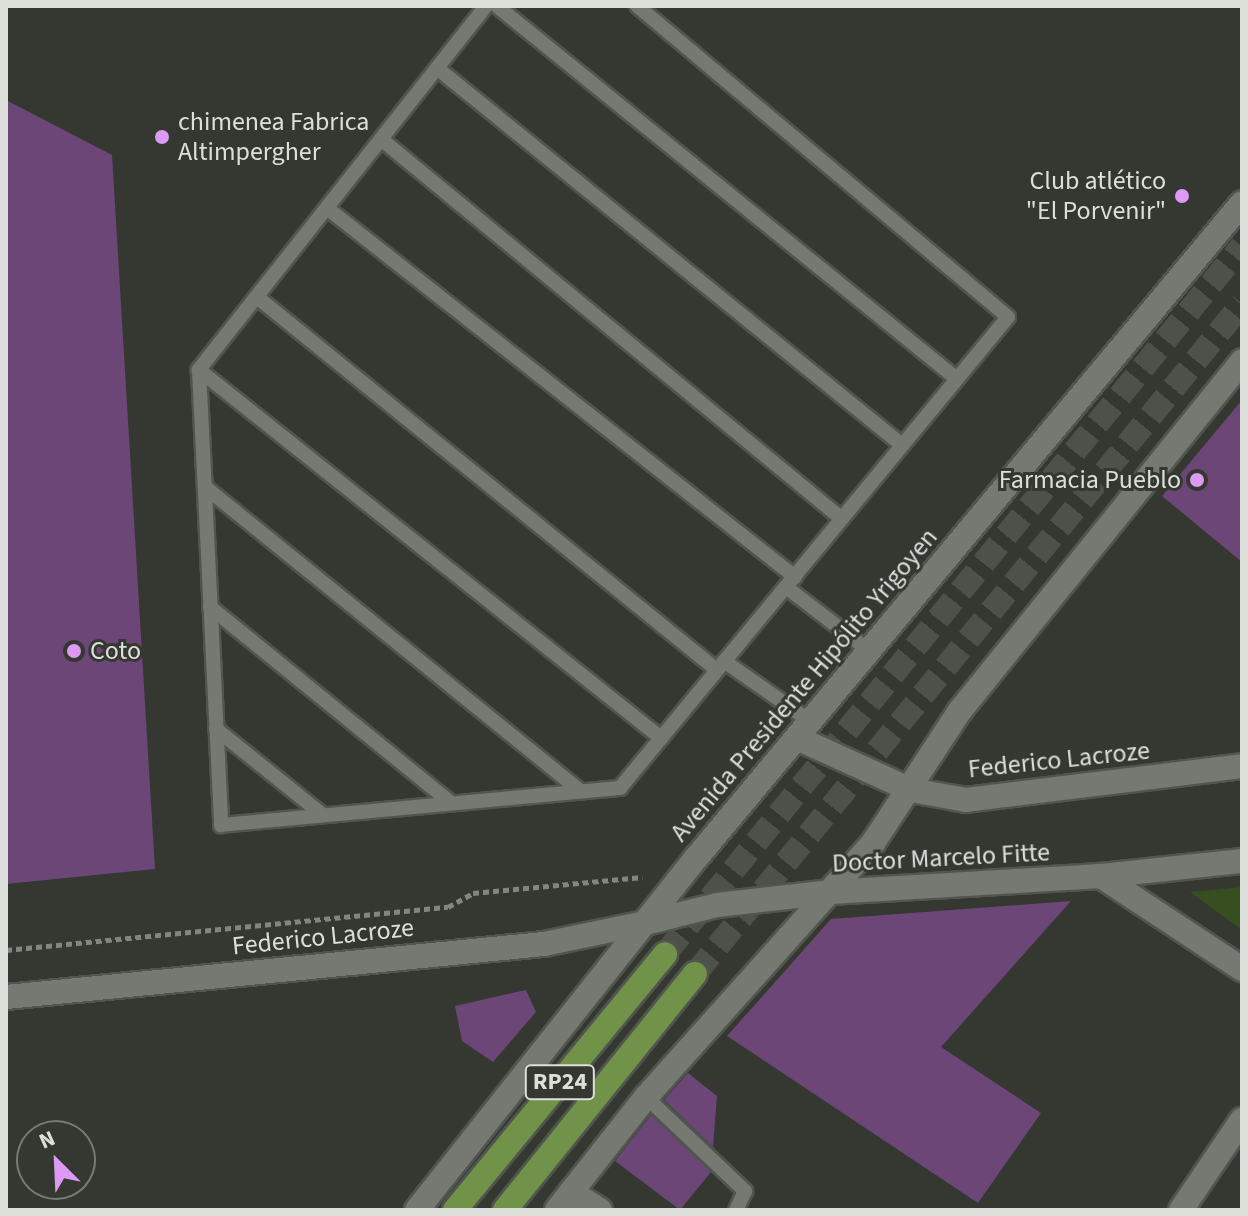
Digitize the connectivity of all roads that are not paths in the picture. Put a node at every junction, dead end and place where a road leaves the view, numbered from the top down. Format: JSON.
{"nodes":[{"id":1,"x":486,"y":6,"type":"edge"},
{"id":2,"x":497,"y":6,"type":"edge"},
{"id":3,"x":637,"y":6,"type":"edge"},
{"id":4,"x":437,"y":68,"type":"junction"},
{"id":5,"x":381,"y":139,"type":"junction"},
{"id":6,"x":1242,"y":203,"type":"edge"},
{"id":7,"x":327,"y":208,"type":"junction"},
{"id":8,"x":257,"y":297,"type":"junction"},
{"id":9,"x":1242,"y":361,"type":"edge"},
{"id":10,"x":199,"y":370,"type":"junction"},
{"id":11,"x":957,"y":379,"type":"junction"},
{"id":12,"x":902,"y":445,"type":"junction"},
{"id":13,"x":205,"y":487,"type":"junction"},
{"id":14,"x":842,"y":519,"type":"junction"},
{"id":15,"x":790,"y":582,"type":"junction"},
{"id":16,"x":210,"y":607,"type":"junction"},
{"id":17,"x":868,"y":650,"type":"junction"},
{"id":18,"x":720,"y":665,"type":"junction"},
{"id":19,"x":216,"y":729,"type":"junction"},
{"id":20,"x":804,"y":730,"type":"junction"},
{"id":21,"x":661,"y":738,"type":"junction"},
{"id":22,"x":1242,"y":766,"type":"edge"},
{"id":23,"x":911,"y":790,"type":"junction"},
{"id":24,"x":581,"y":791,"type":"junction"},
{"id":25,"x":451,"y":803,"type":"junction"},
{"id":26,"x":323,"y":815,"type":"junction"},
{"id":27,"x":1242,"y":861,"type":"edge"},
{"id":28,"x":1101,"y":876,"type":"junction"},
{"id":29,"x":831,"y":892,"type":"junction"},
{"id":30,"x":645,"y":923,"type":"junction"},
{"id":31,"x":665,"y":954,"type":"tunnel mouth"},
{"id":32,"x":1242,"y":969,"type":"edge"},
{"id":33,"x":695,"y":974,"type":"tunnel mouth"},
{"id":34,"x":6,"y":997,"type":"edge"},
{"id":35,"x":646,"y":1097,"type":"junction"},
{"id":36,"x":1242,"y":1120,"type":"edge"},
{"id":37,"x":564,"y":1201,"type":"edge"},
{"id":38,"x":417,"y":1210,"type":"edge"},
{"id":39,"x":455,"y":1210,"type":"edge"},
{"id":40,"x":505,"y":1210,"type":"edge"},
{"id":41,"x":600,"y":1210,"type":"edge"},
{"id":42,"x":736,"y":1210,"type":"edge"},
{"id":43,"x":1181,"y":1210,"type":"edge"}],
"edges":[{"from":1,"to":4,"type":"lane"},
{"from":2,"to":11,"type":"lane"},
{"from":3,"to":11,"type":"lane"},
{"from":4,"to":5,"type":"lane"},
{"from":4,"to":12,"type":"lane"},
{"from":5,"to":7,"type":"lane"},
{"from":5,"to":14,"type":"lane"},
{"from":6,"to":17,"type":"street","name":"Avenida Presidente Hipólito Yrigoyen"},
{"from":7,"to":8,"type":"lane"},
{"from":7,"to":15,"type":"lane"},
{"from":8,"to":10,"type":"lane"},
{"from":8,"to":18,"type":"lane"},
{"from":9,"to":23,"type":"street"},
{"from":10,"to":13,"type":"lane"},
{"from":10,"to":21,"type":"lane"},
{"from":11,"to":12,"type":"lane"},
{"from":12,"to":14,"type":"lane"},
{"from":13,"to":16,"type":"lane"},
{"from":13,"to":24,"type":"lane"},
{"from":14,"to":15,"type":"lane"},
{"from":15,"to":17,"type":"lane"},
{"from":15,"to":18,"type":"lane"},
{"from":16,"to":19,"type":"lane"},
{"from":16,"to":25,"type":"lane"},
{"from":17,"to":20,"type":"street","name":"Avenida Presidente Hipólito Yrigoyen"},
{"from":18,"to":20,"type":"lane"},
{"from":18,"to":21,"type":"lane"},
{"from":19,"to":26,"type":"lane"},
{"from":19,"to":26,"type":"lane"},
{"from":20,"to":23,"type":"street","name":"Federico Lacroze"},
{"from":20,"to":30,"type":"street","name":"Avenida Presidente Hipólito Yrigoyen"},
{"from":21,"to":24,"type":"lane"},
{"from":22,"to":23,"type":"street","name":"Federico Lacroze"},
{"from":23,"to":29,"type":"street"},
{"from":24,"to":25,"type":"lane"},
{"from":25,"to":26,"type":"lane"},
{"from":27,"to":28,"type":"street","name":"Doctor Marcelo Fitte"},
{"from":28,"to":29,"type":"street","name":"Doctor Marcelo Fitte"},
{"from":28,"to":32,"type":"street"},
{"from":29,"to":30,"type":"street","name":"Doctor Marcelo Fitte"},
{"from":29,"to":35,"type":"street"},
{"from":30,"to":34,"type":"street","name":"Federico Lacroze"},
{"from":30,"to":38,"type":"street","name":"Avenida Presidente Hipólito Yrigoyen"},
{"from":31,"to":39,"type":"main road","number":"RP24"},
{"from":33,"to":40,"type":"main road","number":"RP24"},
{"from":35,"to":37,"type":"street"},
{"from":35,"to":42,"type":"lane"},
{"from":36,"to":43,"type":"street"},
{"from":37,"to":41,"type":"street"}]}
